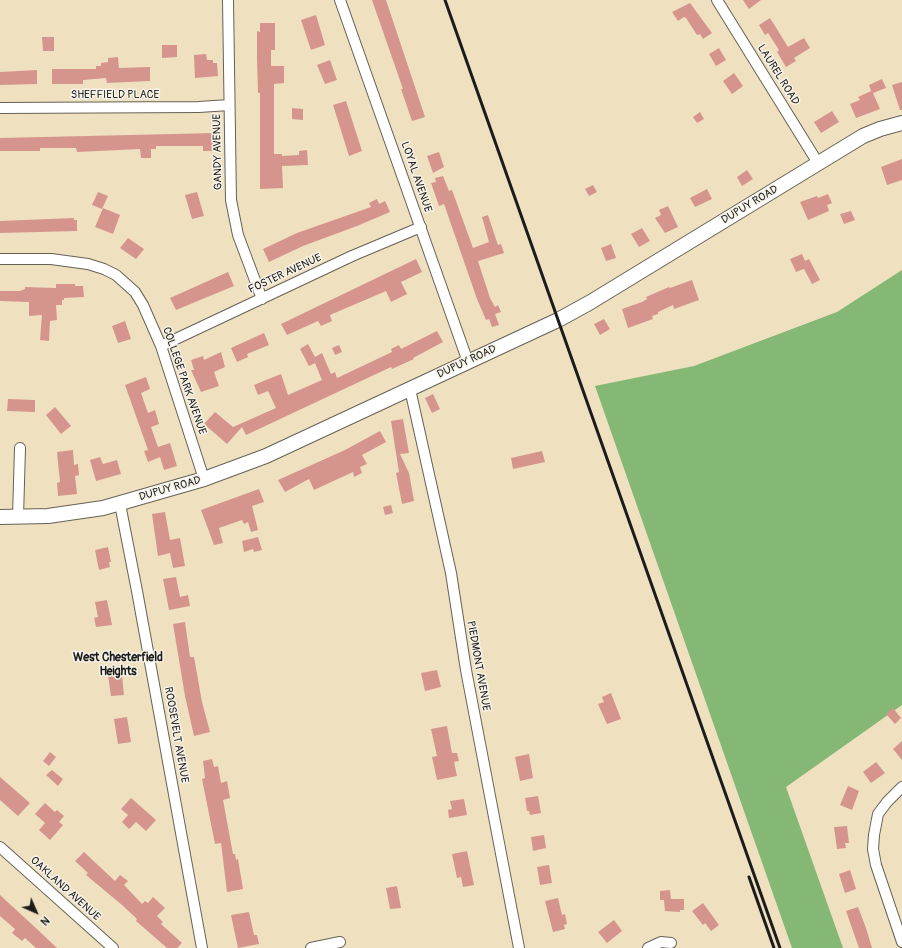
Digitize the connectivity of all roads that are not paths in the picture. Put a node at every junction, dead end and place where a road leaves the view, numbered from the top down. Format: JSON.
{"nodes":[{"id":1,"x":228,"y":0,"type":"edge"},
{"id":2,"x":340,"y":0,"type":"edge"},
{"id":3,"x":717,"y":0,"type":"edge"},
{"id":4,"x":229,"y":105,"type":"junction"},
{"id":5,"x":0,"y":108,"type":"edge"},
{"id":6,"x":902,"y":123,"type":"edge"},
{"id":7,"x":818,"y":163,"type":"junction"},
{"id":8,"x":421,"y":227,"type":"junction"},
{"id":9,"x":0,"y":258,"type":"edge"},
{"id":10,"x":262,"y":299,"type":"junction"},
{"id":11,"x":161,"y":346,"type":"junction"},
{"id":12,"x":468,"y":362,"type":"junction"},
{"id":13,"x":410,"y":390,"type":"junction"},
{"id":14,"x":20,"y":448,"type":"dead end"},
{"id":15,"x":204,"y":479,"type":"junction"},
{"id":16,"x":120,"y":504,"type":"junction"},
{"id":17,"x":0,"y":517,"type":"edge"},
{"id":18,"x":18,"y":517,"type":"junction"},
{"id":19,"x":902,"y":787,"type":"edge"},
{"id":20,"x":0,"y":847,"type":"edge"},
{"id":21,"x":340,"y":942,"type":"dead end"},
{"id":22,"x":902,"y":942,"type":"edge"},
{"id":23,"x":671,"y":943,"type":"dead end"},
{"id":24,"x":113,"y":948,"type":"edge"},
{"id":25,"x":202,"y":948,"type":"edge"},
{"id":26,"x":311,"y":948,"type":"edge"},
{"id":27,"x":519,"y":948,"type":"edge"},
{"id":28,"x":648,"y":948,"type":"edge"}],
"edges":[{"from":1,"to":4,"type":"street","name":"GANDY AVENUE"},
{"from":2,"to":8,"type":"street","name":"LOYAL AVENUE"},
{"from":3,"to":7,"type":"street","name":"LAUREL ROAD"},
{"from":4,"to":5,"type":"street","name":"SHEFFIELD PLACE"},
{"from":4,"to":10,"type":"street","name":"GANDY AVENUE"},
{"from":6,"to":7,"type":"street","name":"DUPUY ROAD"},
{"from":7,"to":12,"type":"street","name":"DUPUY ROAD"},
{"from":8,"to":10,"type":"street","name":"FOSTER AVENUE"},
{"from":8,"to":12,"type":"street","name":"LOYAL AVENUE"},
{"from":9,"to":11,"type":"street","name":"COLLEGE PARK AVENUE"},
{"from":10,"to":11,"type":"street","name":"FOSTER AVENUE"},
{"from":11,"to":15,"type":"street","name":"COLLEGE PARK AVENUE"},
{"from":12,"to":13,"type":"street","name":"DUPUY ROAD"},
{"from":13,"to":15,"type":"street","name":"DUPUY ROAD"},
{"from":13,"to":27,"type":"street","name":"PIEDMONT AVENUE"},
{"from":14,"to":18,"type":"street"},
{"from":15,"to":16,"type":"street","name":"DUPUY ROAD"},
{"from":16,"to":18,"type":"street","name":"DUPUY ROAD"},
{"from":16,"to":25,"type":"street","name":"ROOSEVELT AVENUE"},
{"from":17,"to":18,"type":"street","name":"DUPUY ROAD"},
{"from":19,"to":22,"type":"street"},
{"from":20,"to":24,"type":"street","name":"OAKLAND AVENUE"},
{"from":21,"to":26,"type":"street"},
{"from":23,"to":28,"type":"street"}]}
